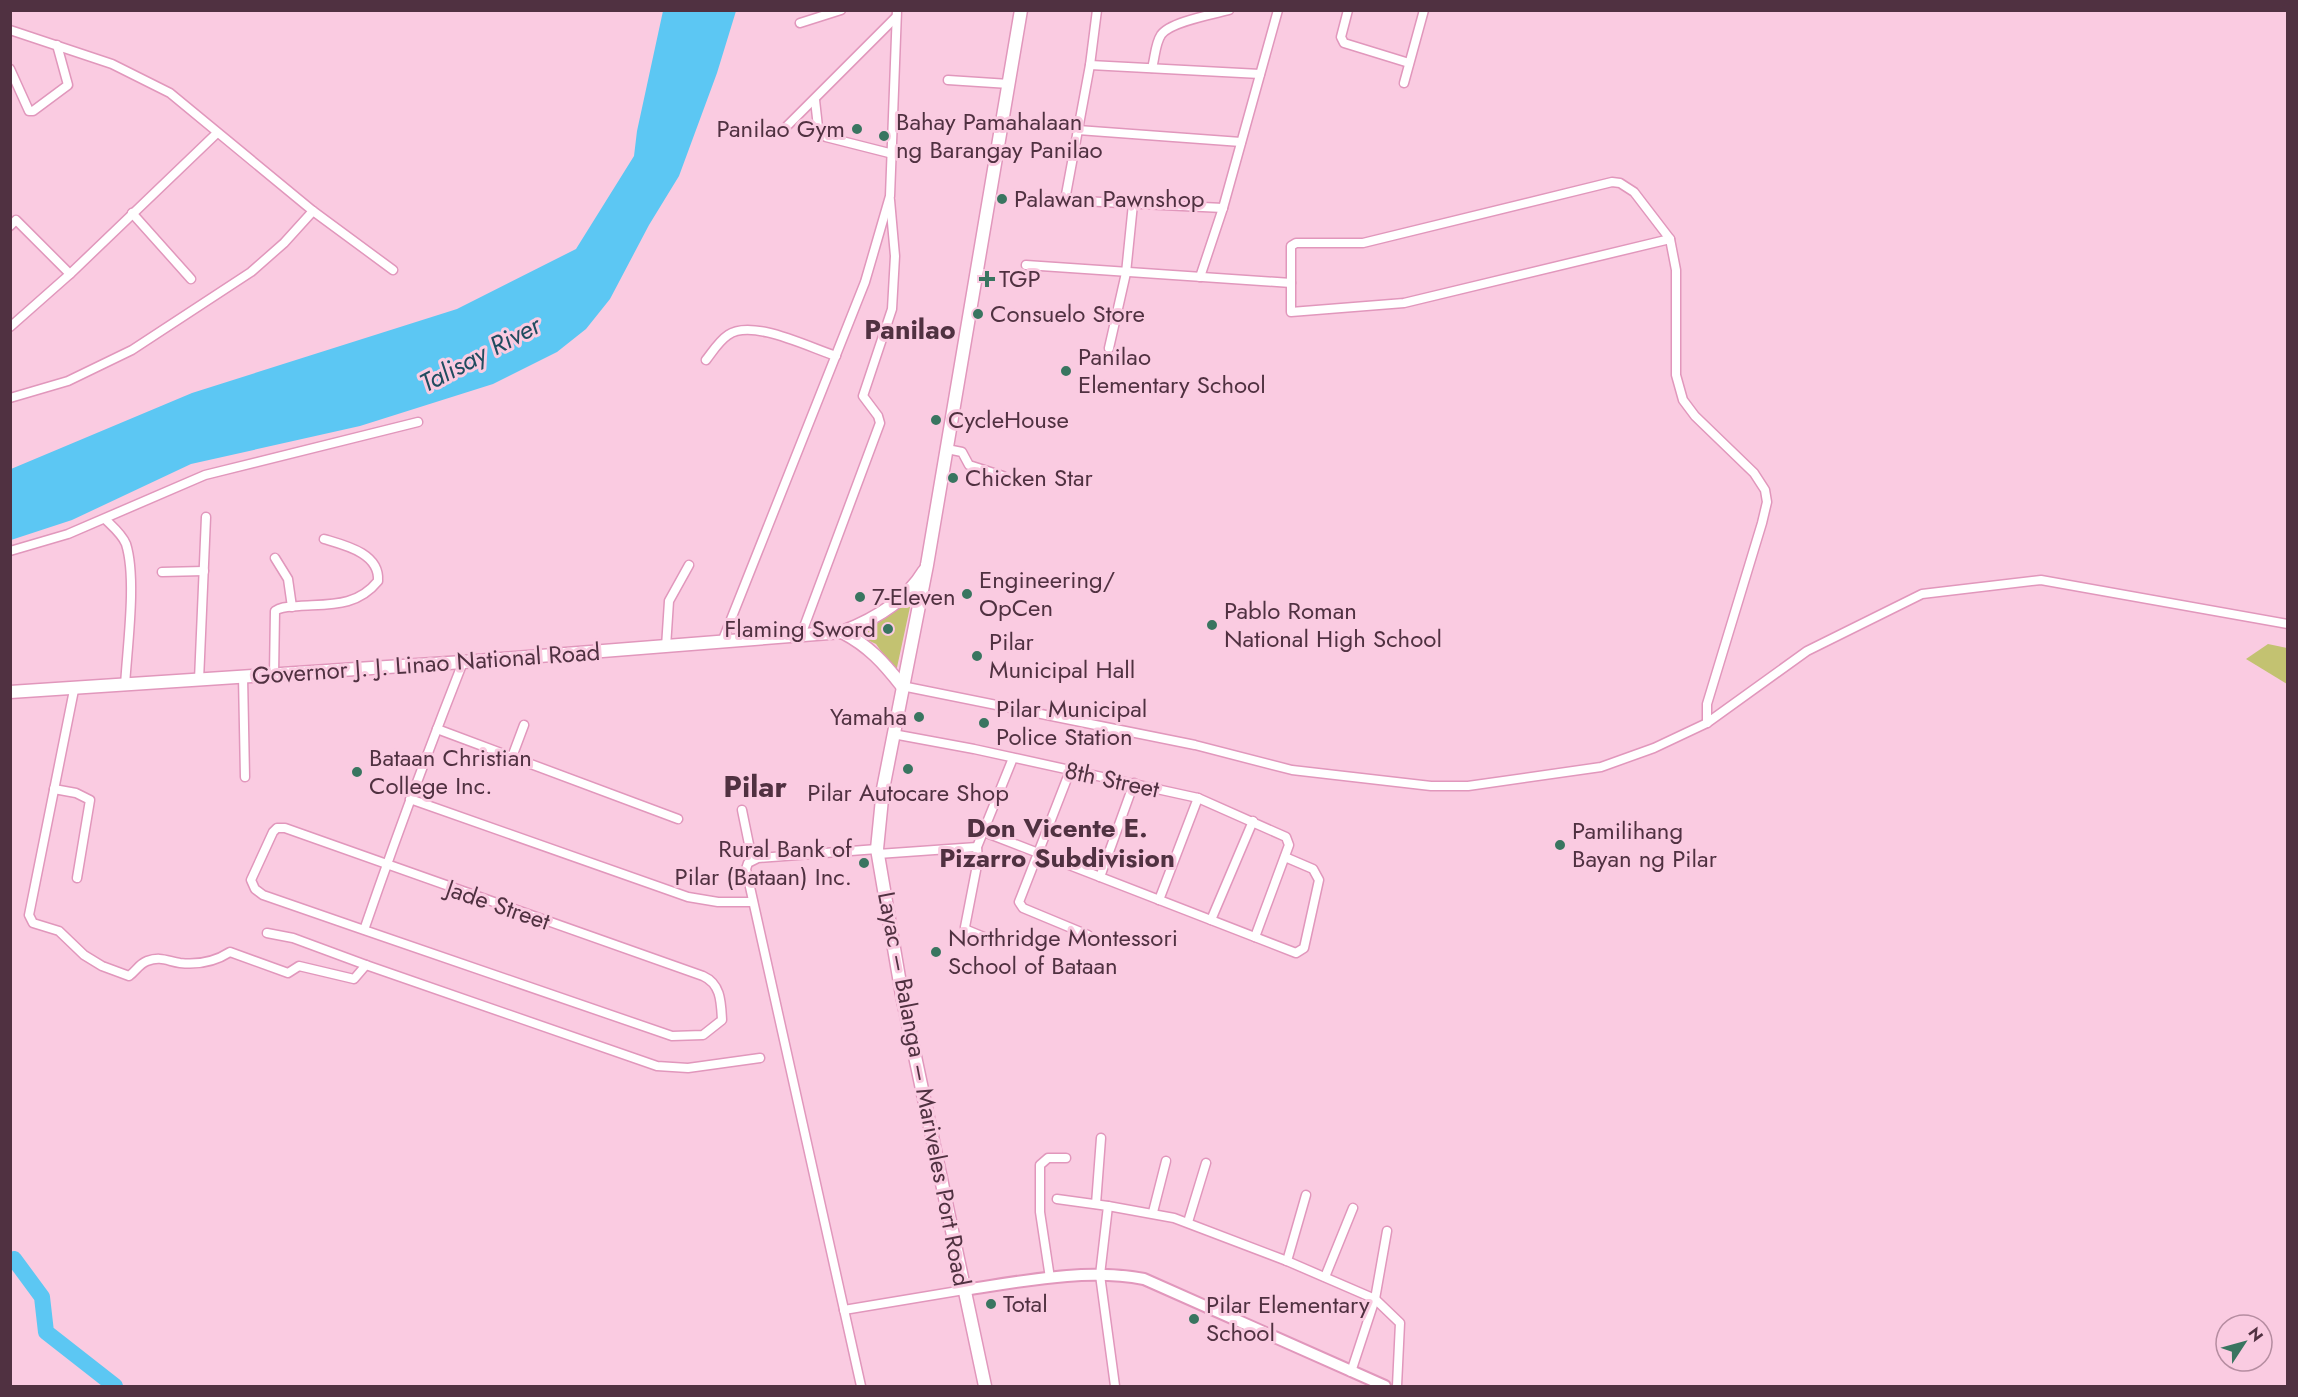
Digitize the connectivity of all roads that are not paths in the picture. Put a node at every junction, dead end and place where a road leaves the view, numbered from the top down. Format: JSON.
{"nodes":[{"id":1,"x":841,"y":10,"type":"edge"},
{"id":2,"x":1021,"y":10,"type":"edge"},
{"id":3,"x":1097,"y":10,"type":"edge"},
{"id":4,"x":1229,"y":10,"type":"edge"},
{"id":5,"x":1278,"y":10,"type":"edge"},
{"id":6,"x":1348,"y":10,"type":"edge"},
{"id":7,"x":1424,"y":10,"type":"edge"},
{"id":8,"x":897,"y":14,"type":"edge"},
{"id":9,"x":800,"y":23,"type":"dead end"},
{"id":10,"x":10,"y":30,"type":"edge"},
{"id":11,"x":57,"y":45,"type":"junction"},
{"id":12,"x":1409,"y":63,"type":"junction"},
{"id":13,"x":1090,"y":65,"type":"junction"},
{"id":14,"x":1152,"y":68,"type":"junction"},
{"id":15,"x":10,"y":69,"type":"edge"},
{"id":16,"x":1260,"y":74,"type":"junction"},
{"id":17,"x":948,"y":80,"type":"dead end"},
{"id":18,"x":1404,"y":82,"type":"dead end"},
{"id":19,"x":1009,"y":84,"type":"junction"},
{"id":20,"x":815,"y":100,"type":"junction"},
{"id":21,"x":787,"y":126,"type":"dead end"},
{"id":22,"x":1078,"y":130,"type":"junction"},
{"id":23,"x":217,"y":133,"type":"junction"},
{"id":24,"x":1241,"y":142,"type":"junction"},
{"id":25,"x":893,"y":154,"type":"junction"},
{"id":26,"x":890,"y":196,"type":"junction"},
{"id":27,"x":1041,"y":199,"type":"dead end"},
{"id":28,"x":1065,"y":200,"type":"junction"},
{"id":29,"x":1133,"y":204,"type":"junction"},
{"id":30,"x":1223,"y":208,"type":"junction"},
{"id":31,"x":313,"y":211,"type":"junction"},
{"id":32,"x":132,"y":213,"type":"junction"},
{"id":33,"x":10,"y":226,"type":"edge"},
{"id":34,"x":1671,"y":239,"type":"junction"},
{"id":35,"x":1026,"y":265,"type":"dead end"},
{"id":36,"x":393,"y":270,"type":"dead end"},
{"id":37,"x":1126,"y":273,"type":"junction"},
{"id":38,"x":70,"y":274,"type":"junction"},
{"id":39,"x":1200,"y":277,"type":"junction"},
{"id":40,"x":191,"y":279,"type":"dead end"},
{"id":41,"x":1291,"y":283,"type":"junction"},
{"id":42,"x":10,"y":327,"type":"edge"},
{"id":43,"x":1109,"y":348,"type":"dead end"},
{"id":44,"x":836,"y":356,"type":"junction"},
{"id":45,"x":706,"y":360,"type":"dead end"},
{"id":46,"x":10,"y":398,"type":"edge"},
{"id":47,"x":418,"y":422,"type":"dead end"},
{"id":48,"x":947,"y":449,"type":"junction"},
{"id":49,"x":1003,"y":476,"type":"dead end"},
{"id":50,"x":206,"y":517,"type":"dead end"},
{"id":51,"x":105,"y":519,"type":"junction"},
{"id":52,"x":324,"y":539,"type":"dead end"},
{"id":53,"x":10,"y":551,"type":"edge"},
{"id":54,"x":276,"y":558,"type":"dead end"},
{"id":55,"x":689,"y":565,"type":"dead end"},
{"id":56,"x":927,"y":565,"type":"junction"},
{"id":57,"x":204,"y":571,"type":"junction"},
{"id":58,"x":162,"y":572,"type":"dead end"},
{"id":59,"x":292,"y":607,"type":"junction"},
{"id":60,"x":2288,"y":624,"type":"edge"},
{"id":61,"x":842,"y":632,"type":"junction"},
{"id":62,"x":801,"y":635,"type":"junction"},
{"id":63,"x":722,"y":642,"type":"junction"},
{"id":64,"x":666,"y":647,"type":"junction"},
{"id":65,"x":463,"y":662,"type":"junction"},
{"id":66,"x":274,"y":675,"type":"junction"},
{"id":67,"x":243,"y":676,"type":"junction"},
{"id":68,"x":199,"y":680,"type":"junction"},
{"id":69,"x":126,"y":686,"type":"junction"},
{"id":70,"x":902,"y":686,"type":"junction"},
{"id":71,"x":74,"y":690,"type":"junction"},
{"id":72,"x":10,"y":692,"type":"edge"},
{"id":73,"x":1707,"y":723,"type":"junction"},
{"id":74,"x":524,"y":725,"type":"dead end"},
{"id":75,"x":437,"y":729,"type":"junction"},
{"id":76,"x":893,"y":734,"type":"junction"},
{"id":77,"x":512,"y":757,"type":"junction"},
{"id":78,"x":1013,"y":758,"type":"junction"},
{"id":79,"x":1070,"y":771,"type":"junction"},
{"id":80,"x":245,"y":777,"type":"dead end"},
{"id":81,"x":1134,"y":783,"type":"junction"},
{"id":82,"x":54,"y":789,"type":"junction"},
{"id":83,"x":1198,"y":798,"type":"junction"},
{"id":84,"x":410,"y":799,"type":"junction"},
{"id":85,"x":742,"y":810,"type":"dead end"},
{"id":86,"x":678,"y":819,"type":"dead end"},
{"id":87,"x":1253,"y":821,"type":"junction"},
{"id":88,"x":984,"y":832,"type":"junction"},
{"id":89,"x":977,"y":848,"type":"junction"},
{"id":90,"x":878,"y":852,"type":"junction"},
{"id":91,"x":1038,"y":853,"type":"junction"},
{"id":92,"x":1285,"y":857,"type":"junction"},
{"id":93,"x":752,"y":859,"type":"junction"},
{"id":94,"x":386,"y":866,"type":"junction"},
{"id":95,"x":1100,"y":877,"type":"junction"},
{"id":96,"x":77,"y":878,"type":"dead end"},
{"id":97,"x":1160,"y":900,"type":"junction"},
{"id":98,"x":753,"y":902,"type":"junction"},
{"id":99,"x":1211,"y":920,"type":"junction"},
{"id":100,"x":364,"y":930,"type":"junction"},
{"id":101,"x":267,"y":933,"type":"dead end"},
{"id":102,"x":1088,"y":935,"type":"dead end"},
{"id":103,"x":984,"y":936,"type":"dead end"},
{"id":104,"x":1256,"y":937,"type":"junction"},
{"id":105,"x":366,"y":965,"type":"junction"},
{"id":106,"x":760,"y":1058,"type":"dead end"},
{"id":107,"x":1101,"y":1138,"type":"dead end"},
{"id":108,"x":1066,"y":1158,"type":"dead end"},
{"id":109,"x":1166,"y":1161,"type":"dead end"},
{"id":110,"x":1206,"y":1163,"type":"dead end"},
{"id":111,"x":1306,"y":1195,"type":"dead end"},
{"id":112,"x":1057,"y":1199,"type":"dead end"},
{"id":113,"x":1096,"y":1204,"type":"junction"},
{"id":114,"x":1108,"y":1206,"type":"junction"},
{"id":115,"x":1353,"y":1208,"type":"dead end"},
{"id":116,"x":1154,"y":1212,"type":"junction"},
{"id":117,"x":1188,"y":1222,"type":"junction"},
{"id":118,"x":1387,"y":1231,"type":"dead end"},
{"id":119,"x":1287,"y":1261,"type":"junction"},
{"id":120,"x":1100,"y":1275,"type":"junction"},
{"id":121,"x":1325,"y":1277,"type":"junction"},
{"id":122,"x":1050,"y":1278,"type":"junction"},
{"id":123,"x":964,"y":1290,"type":"junction"},
{"id":124,"x":1375,"y":1299,"type":"junction"},
{"id":125,"x":844,"y":1310,"type":"junction"},
{"id":126,"x":1351,"y":1372,"type":"junction"},
{"id":127,"x":861,"y":1386,"type":"edge"},
{"id":128,"x":985,"y":1386,"type":"edge"},
{"id":129,"x":1115,"y":1386,"type":"edge"},
{"id":130,"x":1384,"y":1386,"type":"edge"},
{"id":131,"x":1397,"y":1386,"type":"edge"}],
"edges":[{"from":1,"to":9,"type":"street"},
{"from":2,"to":19,"type":"main road","name":"Layac – Balanga – Mariveles Port Road"},
{"from":3,"to":13,"type":"street"},
{"from":4,"to":14,"type":"street"},
{"from":5,"to":16,"type":"street"},
{"from":6,"to":12,"type":"street"},
{"from":7,"to":12,"type":"street"},
{"from":8,"to":20,"type":"street"},
{"from":8,"to":25,"type":"street"},
{"from":10,"to":11,"type":"street"},
{"from":11,"to":15,"type":"street"},
{"from":11,"to":23,"type":"street"},
{"from":12,"to":18,"type":"street"},
{"from":13,"to":14,"type":"street"},
{"from":13,"to":22,"type":"street"},
{"from":14,"to":16,"type":"street"},
{"from":16,"to":24,"type":"street"},
{"from":17,"to":19,"type":"street"},
{"from":19,"to":48,"type":"main road","name":"Layac – Balanga – Mariveles Port Road"},
{"from":20,"to":21,"type":"street"},
{"from":20,"to":25,"type":"street"},
{"from":22,"to":24,"type":"street"},
{"from":22,"to":28,"type":"street"},
{"from":23,"to":31,"type":"street"},
{"from":23,"to":32,"type":"street"},
{"from":24,"to":30,"type":"street"},
{"from":25,"to":26,"type":"street"},
{"from":26,"to":44,"type":"street"},
{"from":26,"to":62,"type":"street"},
{"from":27,"to":28,"type":"street"},
{"from":28,"to":29,"type":"street"},
{"from":29,"to":30,"type":"street"},
{"from":29,"to":37,"type":"street"},
{"from":30,"to":39,"type":"street"},
{"from":31,"to":36,"type":"street"},
{"from":31,"to":46,"type":"street"},
{"from":32,"to":38,"type":"street"},
{"from":32,"to":40,"type":"street"},
{"from":33,"to":38,"type":"street"},
{"from":34,"to":41,"type":"street"},
{"from":34,"to":41,"type":"street"},
{"from":34,"to":73,"type":"street"},
{"from":35,"to":37,"type":"street"},
{"from":37,"to":39,"type":"street"},
{"from":37,"to":43,"type":"street"},
{"from":38,"to":42,"type":"street"},
{"from":39,"to":41,"type":"street"},
{"from":44,"to":45,"type":"street"},
{"from":44,"to":63,"type":"street"},
{"from":47,"to":51,"type":"street"},
{"from":48,"to":49,"type":"street"},
{"from":48,"to":56,"type":"main road","name":"Layac – Balanga – Mariveles Port Road"},
{"from":50,"to":57,"type":"street"},
{"from":51,"to":53,"type":"street"},
{"from":51,"to":69,"type":"street"},
{"from":52,"to":59,"type":"street"},
{"from":54,"to":59,"type":"street"},
{"from":55,"to":64,"type":"street"},
{"from":56,"to":61,"type":"main road","name":"Governor J. J. Linao National Road"},
{"from":56,"to":70,"type":"main road","name":"Layac – Balanga – Mariveles Port Road"},
{"from":57,"to":58,"type":"street"},
{"from":57,"to":68,"type":"street"},
{"from":59,"to":66,"type":"street"},
{"from":60,"to":73,"type":"street"},
{"from":61,"to":62,"type":"main road","name":"Governor J. J. Linao National Road"},
{"from":61,"to":70,"type":"main road"},
{"from":62,"to":63,"type":"main road","name":"Governor J. J. Linao National Road"},
{"from":63,"to":64,"type":"main road","name":"Governor J. J. Linao National Road"},
{"from":64,"to":65,"type":"main road","name":"Governor J. J. Linao National Road"},
{"from":65,"to":66,"type":"main road","name":"Governor J. J. Linao National Road"},
{"from":65,"to":75,"type":"street"},
{"from":66,"to":67,"type":"main road","name":"Governor J. J. Linao National Road"},
{"from":67,"to":68,"type":"main road","name":"Governor J. J. Linao National Road"},
{"from":67,"to":80,"type":"street"},
{"from":68,"to":69,"type":"main road","name":"Governor J. J. Linao National Road"},
{"from":69,"to":71,"type":"main road","name":"Governor J. J. Linao National Road"},
{"from":70,"to":73,"type":"street"},
{"from":70,"to":76,"type":"main road","name":"Layac – Balanga – Mariveles Port Road"},
{"from":71,"to":72,"type":"main road","name":"Governor J. J. Linao National Road"},
{"from":71,"to":82,"type":"street"},
{"from":74,"to":77,"type":"street"},
{"from":75,"to":77,"type":"street"},
{"from":75,"to":84,"type":"street"},
{"from":76,"to":78,"type":"street","name":"8th Street"},
{"from":76,"to":90,"type":"main road","name":"Layac – Balanga – Mariveles Port Road"},
{"from":77,"to":86,"type":"street"},
{"from":78,"to":79,"type":"street","name":"8th Street"},
{"from":78,"to":88,"type":"street"},
{"from":79,"to":81,"type":"street","name":"8th Street"},
{"from":79,"to":91,"type":"street"},
{"from":81,"to":83,"type":"street","name":"8th Street"},
{"from":81,"to":95,"type":"street"},
{"from":82,"to":96,"type":"street"},
{"from":82,"to":105,"type":"street"},
{"from":83,"to":87,"type":"street","name":"8th Street"},
{"from":83,"to":97,"type":"street"},
{"from":84,"to":94,"type":"street"},
{"from":84,"to":98,"type":"street"},
{"from":85,"to":93,"type":"street"},
{"from":87,"to":92,"type":"street","name":"8th Street"},
{"from":87,"to":99,"type":"street"},
{"from":88,"to":89,"type":"street"},
{"from":88,"to":91,"type":"street"},
{"from":89,"to":90,"type":"street"},
{"from":89,"to":103,"type":"street"},
{"from":90,"to":93,"type":"street"},
{"from":90,"to":123,"type":"main road","name":"Layac – Balanga – Mariveles Port Road"},
{"from":91,"to":95,"type":"street"},
{"from":91,"to":102,"type":"street"},
{"from":92,"to":104,"type":"street"},
{"from":92,"to":104,"type":"street"},
{"from":93,"to":98,"type":"street"},
{"from":94,"to":100,"type":"street"},
{"from":94,"to":100,"type":"street","name":"Jade Street"},
{"from":94,"to":100,"type":"street","name":"Jade Street"},
{"from":95,"to":97,"type":"street"},
{"from":97,"to":99,"type":"street"},
{"from":98,"to":125,"type":"street"},
{"from":99,"to":104,"type":"street"},
{"from":101,"to":105,"type":"street"},
{"from":105,"to":106,"type":"street"},
{"from":107,"to":113,"type":"street"},
{"from":108,"to":122,"type":"street"},
{"from":109,"to":116,"type":"street"},
{"from":110,"to":117,"type":"street"},
{"from":111,"to":119,"type":"street"},
{"from":112,"to":113,"type":"street"},
{"from":113,"to":114,"type":"street"},
{"from":114,"to":116,"type":"street"},
{"from":114,"to":120,"type":"street"},
{"from":115,"to":121,"type":"street"},
{"from":116,"to":117,"type":"street"},
{"from":117,"to":119,"type":"street"},
{"from":118,"to":124,"type":"street"},
{"from":119,"to":121,"type":"street"},
{"from":120,"to":122,"type":"street"},
{"from":120,"to":126,"type":"street"},
{"from":120,"to":129,"type":"street"},
{"from":121,"to":124,"type":"street"},
{"from":122,"to":123,"type":"street"},
{"from":123,"to":125,"type":"street"},
{"from":123,"to":128,"type":"main road","name":"Layac – Balanga – Mariveles Port Road"},
{"from":124,"to":126,"type":"street"},
{"from":124,"to":131,"type":"street"},
{"from":125,"to":127,"type":"street"},
{"from":126,"to":130,"type":"street"}]}
